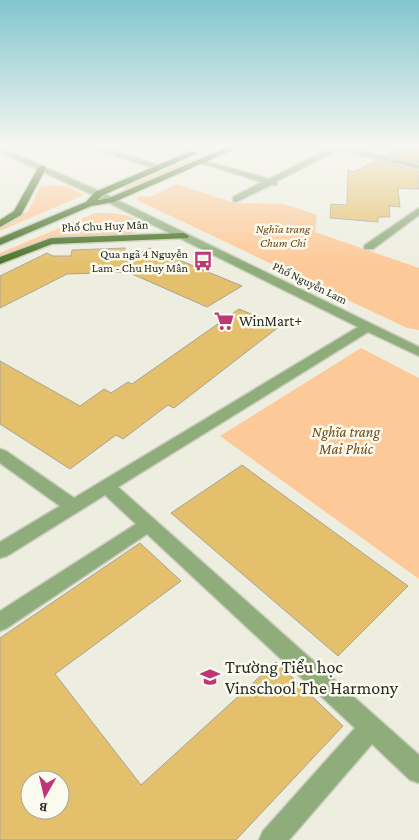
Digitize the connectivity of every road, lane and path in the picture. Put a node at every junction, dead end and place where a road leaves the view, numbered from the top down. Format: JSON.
{"nodes":[{"id":1,"x":32,"y":186,"type":"edge"},
{"id":2,"x":81,"y":186,"type":"edge"},
{"id":3,"x":116,"y":186,"type":"edge"},
{"id":4,"x":144,"y":186,"type":"edge"},
{"id":5,"x":262,"y":186,"type":"edge"},
{"id":6,"x":98,"y":194,"type":"junction"},
{"id":7,"x":236,"y":199,"type":"dead end"},
{"id":8,"x":111,"y":200,"type":"junction"},
{"id":9,"x":89,"y":204,"type":"junction"},
{"id":10,"x":418,"y":214,"type":"edge"},
{"id":11,"x":0,"y":224,"type":"edge"},
{"id":12,"x":184,"y":236,"type":"junction"},
{"id":13,"x":0,"y":242,"type":"edge"},
{"id":14,"x":369,"y":248,"type":"dead end"},
{"id":15,"x":0,"y":261,"type":"edge"},
{"id":16,"x":367,"y":326,"type":"junction"},
{"id":17,"x":419,"y":352,"type":"edge"},
{"id":18,"x":0,"y":455,"type":"edge"},
{"id":19,"x":106,"y":486,"type":"junction"},
{"id":20,"x":73,"y":506,"type":"junction"},
{"id":21,"x":148,"y":524,"type":"junction"},
{"id":22,"x":0,"y":550,"type":"edge"},
{"id":23,"x":0,"y":622,"type":"edge"},
{"id":24,"x":372,"y":727,"type":"junction"},
{"id":25,"x":419,"y":771,"type":"edge"},
{"id":26,"x":272,"y":840,"type":"edge"}],
"edges":[{"from":1,"to":11,"type":"main road"},
{"from":2,"to":6,"type":"street","name":"Phố Nguyễn Lam"},
{"from":3,"to":6,"type":"main road","name":"Phố Chu Huy Mân"},
{"from":4,"to":8,"type":"main road","name":"Phố Chu Huy Mân"},
{"from":5,"to":7,"type":"street"},
{"from":6,"to":8,"type":"street","name":"Phố Nguyễn Lam"},
{"from":6,"to":9,"type":"main road","name":"Phố Chu Huy Mân"},
{"from":8,"to":9,"type":"main road","name":"Phố Chu Huy Mân"},
{"from":8,"to":12,"type":"street","name":"Phố Nguyễn Lam"},
{"from":9,"to":13,"type":"main road","name":"Phố Chu Huy Mân"},
{"from":10,"to":14,"type":"street"},
{"from":12,"to":15,"type":"main road","name":"Phố Chu Huy Mân"},
{"from":12,"to":16,"type":"street","name":"Phố Nguyễn Lam"},
{"from":16,"to":17,"type":"street","name":"Phố Nguyễn Lam"},
{"from":16,"to":19,"type":"street"},
{"from":18,"to":20,"type":"street"},
{"from":19,"to":20,"type":"street"},
{"from":19,"to":21,"type":"street"},
{"from":20,"to":22,"type":"street"},
{"from":21,"to":23,"type":"street"},
{"from":21,"to":24,"type":"street"},
{"from":24,"to":25,"type":"street"},
{"from":24,"to":26,"type":"street"}]}
